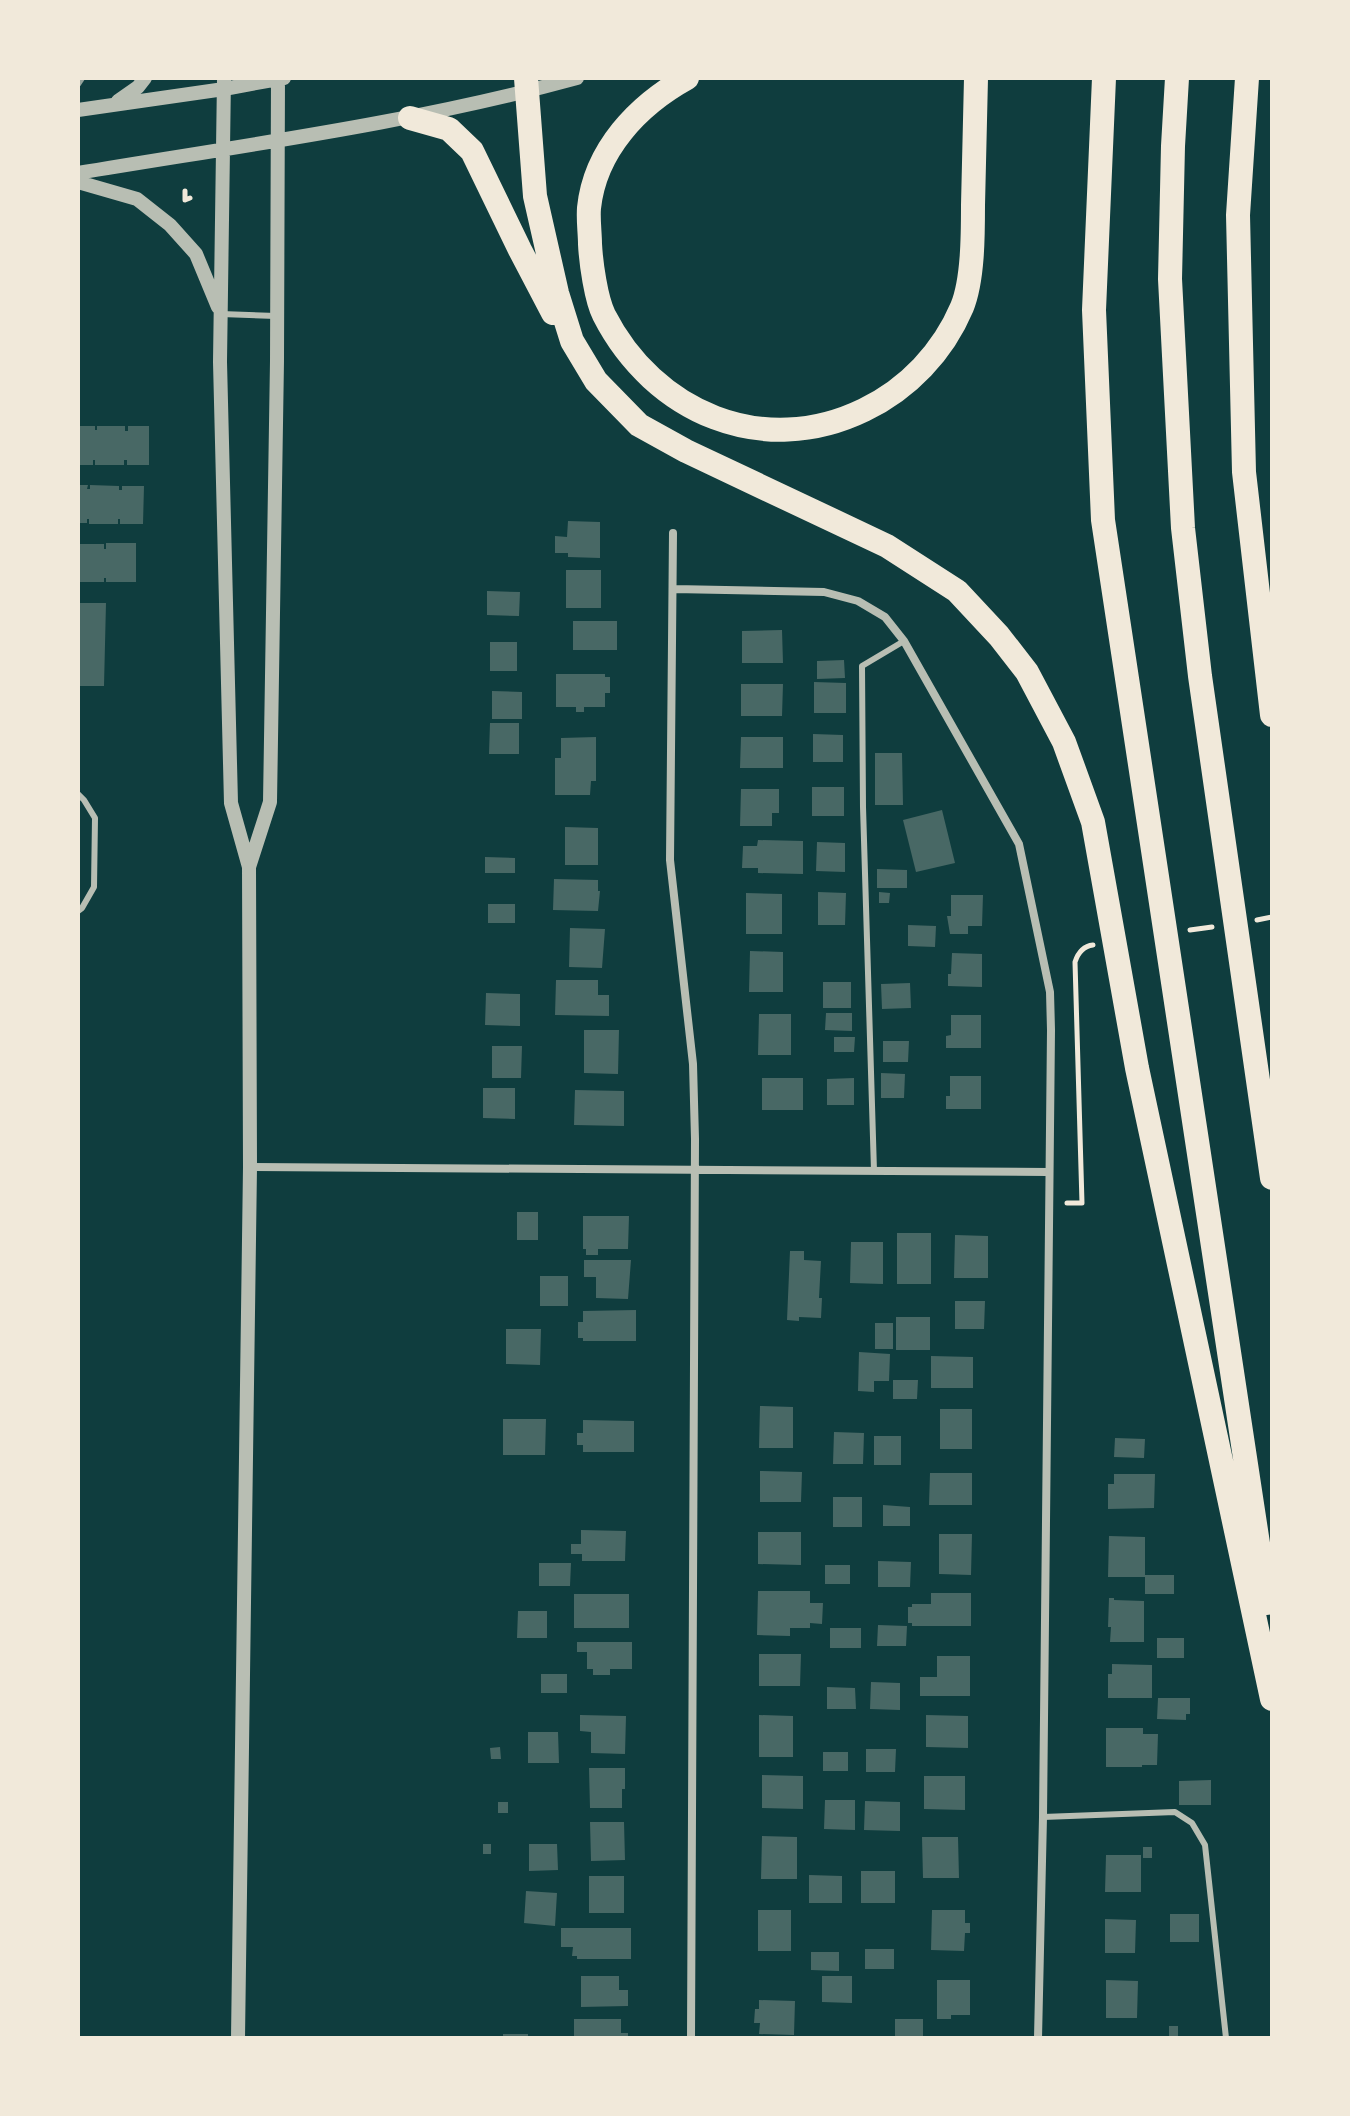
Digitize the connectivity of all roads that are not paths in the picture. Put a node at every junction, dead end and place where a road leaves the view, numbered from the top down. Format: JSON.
{"nodes":[{"id":1,"x":145,"y":78,"type":"edge"},
{"id":2,"x":280,"y":78,"type":"edge"},
{"id":3,"x":577,"y":78,"type":"edge"},
{"id":4,"x":687,"y":78,"type":"edge"},
{"id":5,"x":976,"y":78,"type":"edge"},
{"id":6,"x":1104,"y":78,"type":"edge"},
{"id":7,"x":1177,"y":78,"type":"edge"},
{"id":8,"x":1247,"y":78,"type":"edge"},
{"id":9,"x":224,"y":84,"type":"edge"},
{"id":10,"x":527,"y":85,"type":"edge"},
{"id":11,"x":112,"y":104,"type":"junction"},
{"id":12,"x":78,"y":110,"type":"edge"},
{"id":13,"x":410,"y":118,"type":"junction"},
{"id":14,"x":277,"y":141,"type":"junction"},
{"id":15,"x":223,"y":150,"type":"junction"},
{"id":16,"x":78,"y":173,"type":"edge"},
{"id":17,"x":78,"y":182,"type":"edge"},
{"id":18,"x":221,"y":314,"type":"junction"},
{"id":19,"x":276,"y":316,"type":"junction"},
{"id":20,"x":572,"y":341,"type":"junction"},
{"id":21,"x":673,"y":533,"type":"dead end"},
{"id":22,"x":674,"y":589,"type":"junction"},
{"id":23,"x":904,"y":641,"type":"junction"},
{"id":24,"x":1272,"y":715,"type":"edge"},
{"id":25,"x":78,"y":794,"type":"edge"},
{"id":26,"x":249,"y":867,"type":"junction"},
{"id":27,"x":78,"y":911,"type":"edge"},
{"id":28,"x":250,"y":1167,"type":"junction"},
{"id":29,"x":695,"y":1170,"type":"junction"},
{"id":30,"x":874,"y":1171,"type":"junction"},
{"id":31,"x":1048,"y":1172,"type":"junction"},
{"id":32,"x":1272,"y":1178,"type":"edge"},
{"id":33,"x":1272,"y":1638,"type":"edge"},
{"id":34,"x":1272,"y":1699,"type":"edge"},
{"id":35,"x":1043,"y":1817,"type":"junction"},
{"id":36,"x":238,"y":2038,"type":"edge"},
{"id":37,"x":691,"y":2038,"type":"edge"},
{"id":38,"x":1038,"y":2038,"type":"edge"},
{"id":39,"x":1226,"y":2038,"type":"edge"}],
"edges":[{"from":1,"to":11,"type":"street"},
{"from":2,"to":9,"type":"street"},
{"from":2,"to":14,"type":"street"},
{"from":3,"to":10,"type":"street"},
{"from":4,"to":5,"type":"highway"},
{"from":6,"to":33,"type":"highway"},
{"from":7,"to":32,"type":"highway"},
{"from":8,"to":24,"type":"highway"},
{"from":9,"to":11,"type":"street"},
{"from":9,"to":15,"type":"street"},
{"from":10,"to":13,"type":"street"},
{"from":10,"to":20,"type":"highway"},
{"from":11,"to":12,"type":"street"},
{"from":13,"to":14,"type":"street"},
{"from":13,"to":20,"type":"highway"},
{"from":14,"to":15,"type":"street"},
{"from":14,"to":19,"type":"street"},
{"from":15,"to":16,"type":"street"},
{"from":15,"to":18,"type":"street"},
{"from":17,"to":18,"type":"street"},
{"from":18,"to":19,"type":"lane"},
{"from":18,"to":26,"type":"street"},
{"from":19,"to":26,"type":"street"},
{"from":20,"to":34,"type":"highway"},
{"from":21,"to":22,"type":"street"},
{"from":22,"to":23,"type":"street"},
{"from":22,"to":29,"type":"street"},
{"from":23,"to":30,"type":"lane"},
{"from":23,"to":31,"type":"street"},
{"from":25,"to":27,"type":"lane"},
{"from":26,"to":28,"type":"street"},
{"from":28,"to":29,"type":"street"},
{"from":28,"to":36,"type":"street"},
{"from":29,"to":30,"type":"street"},
{"from":29,"to":37,"type":"street"},
{"from":30,"to":31,"type":"street"},
{"from":31,"to":35,"type":"street"},
{"from":35,"to":38,"type":"street"},
{"from":35,"to":39,"type":"lane"}]}
